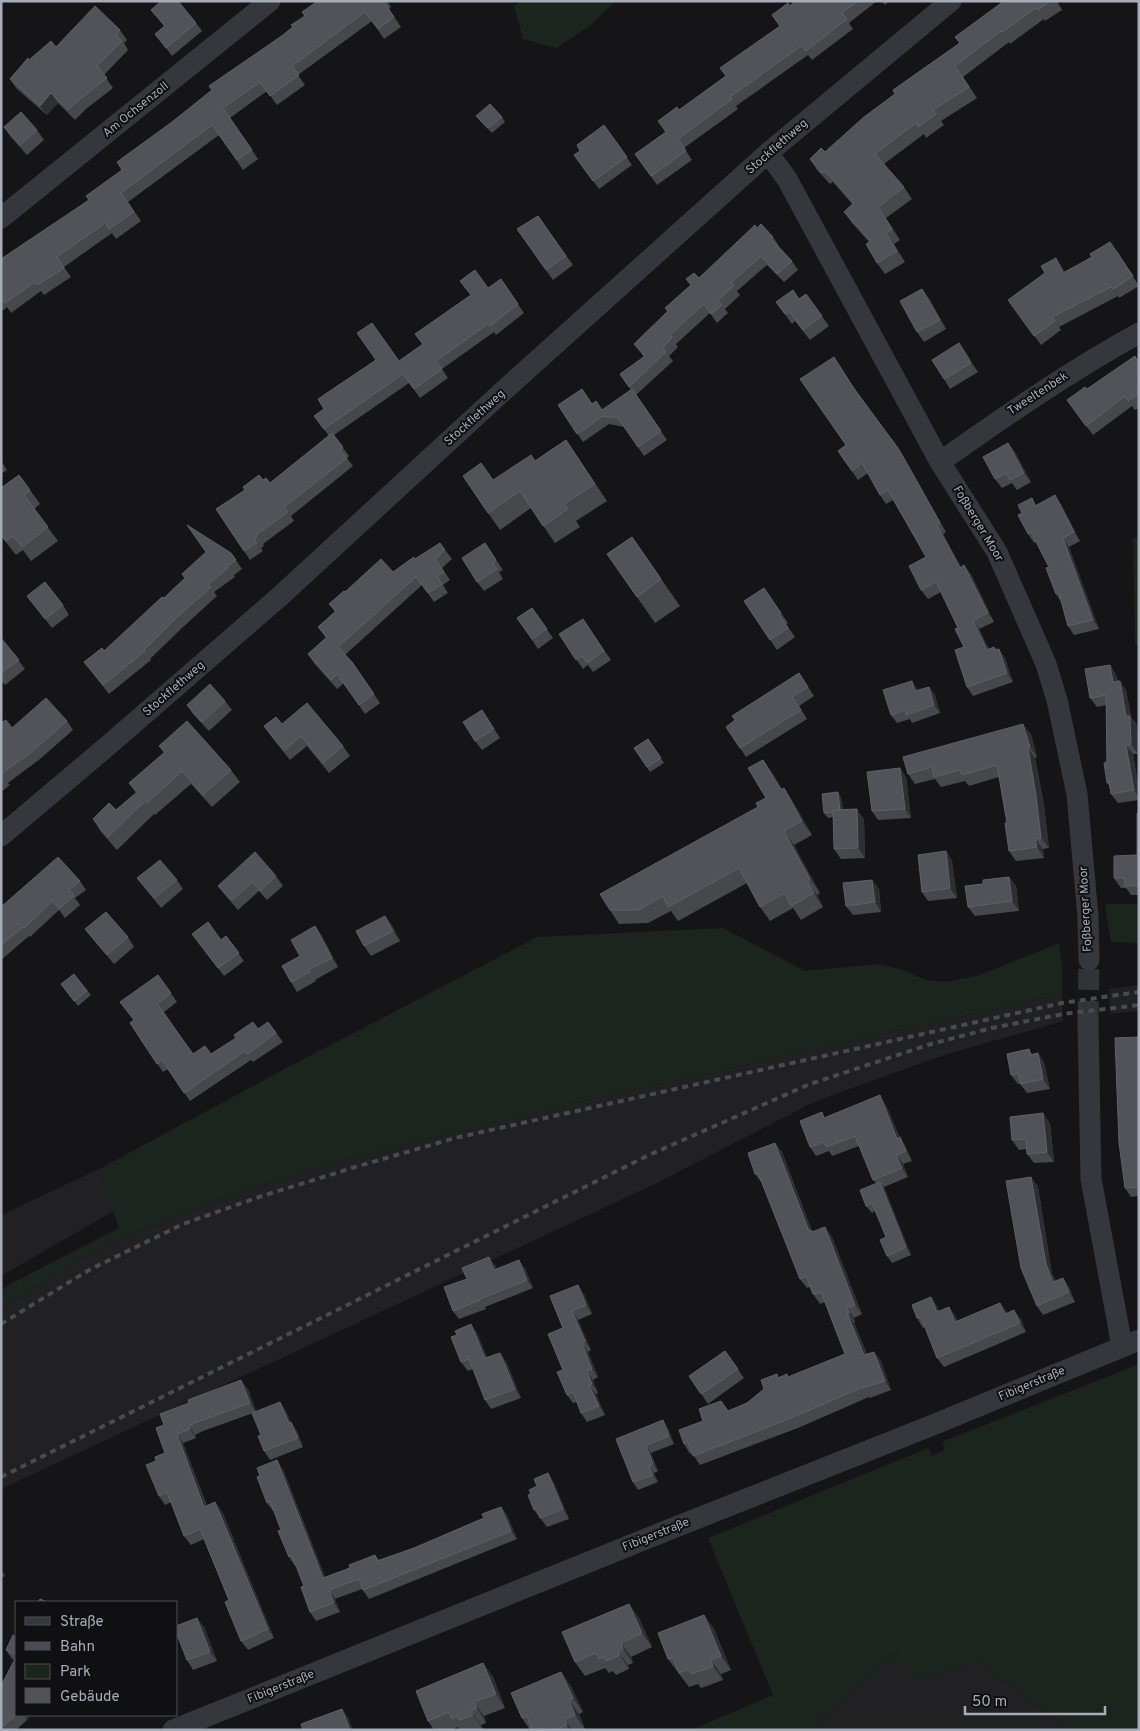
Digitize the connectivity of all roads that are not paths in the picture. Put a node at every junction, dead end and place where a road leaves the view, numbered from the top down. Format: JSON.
{"nodes":[{"id":1,"x":270,"y":1,"type":"edge"},
{"id":2,"x":951,"y":1,"type":"edge"},
{"id":3,"x":768,"y":154,"type":"junction"},
{"id":4,"x":1,"y":218,"type":"edge"},
{"id":5,"x":1139,"y":333,"type":"edge"},
{"id":6,"x":940,"y":462,"type":"junction"},
{"id":7,"x":1,"y":836,"type":"edge"},
{"id":8,"x":1089,"y":960,"type":"tunnel mouth"},
{"id":9,"x":1088,"y":1022,"type":"tunnel mouth"},
{"id":10,"x":1130,"y":1343,"type":"edge"},
{"id":11,"x":173,"y":1730,"type":"edge"}],
"edges":[{"from":1,"to":4,"type":"street","name":"Am Ochsenzoll"},
{"from":2,"to":3,"type":"street","name":"Stockflethweg"},
{"from":3,"to":6,"type":"street","name":"Foßberger Moor"},
{"from":3,"to":7,"type":"street","name":"Stockflethweg"},
{"from":5,"to":6,"type":"street","name":"Tweeltenbek"},
{"from":6,"to":8,"type":"street","name":"Foßberger Moor"},
{"from":9,"to":10,"type":"street"},
{"from":10,"to":11,"type":"street","name":"Fibigerstraße"}]}
